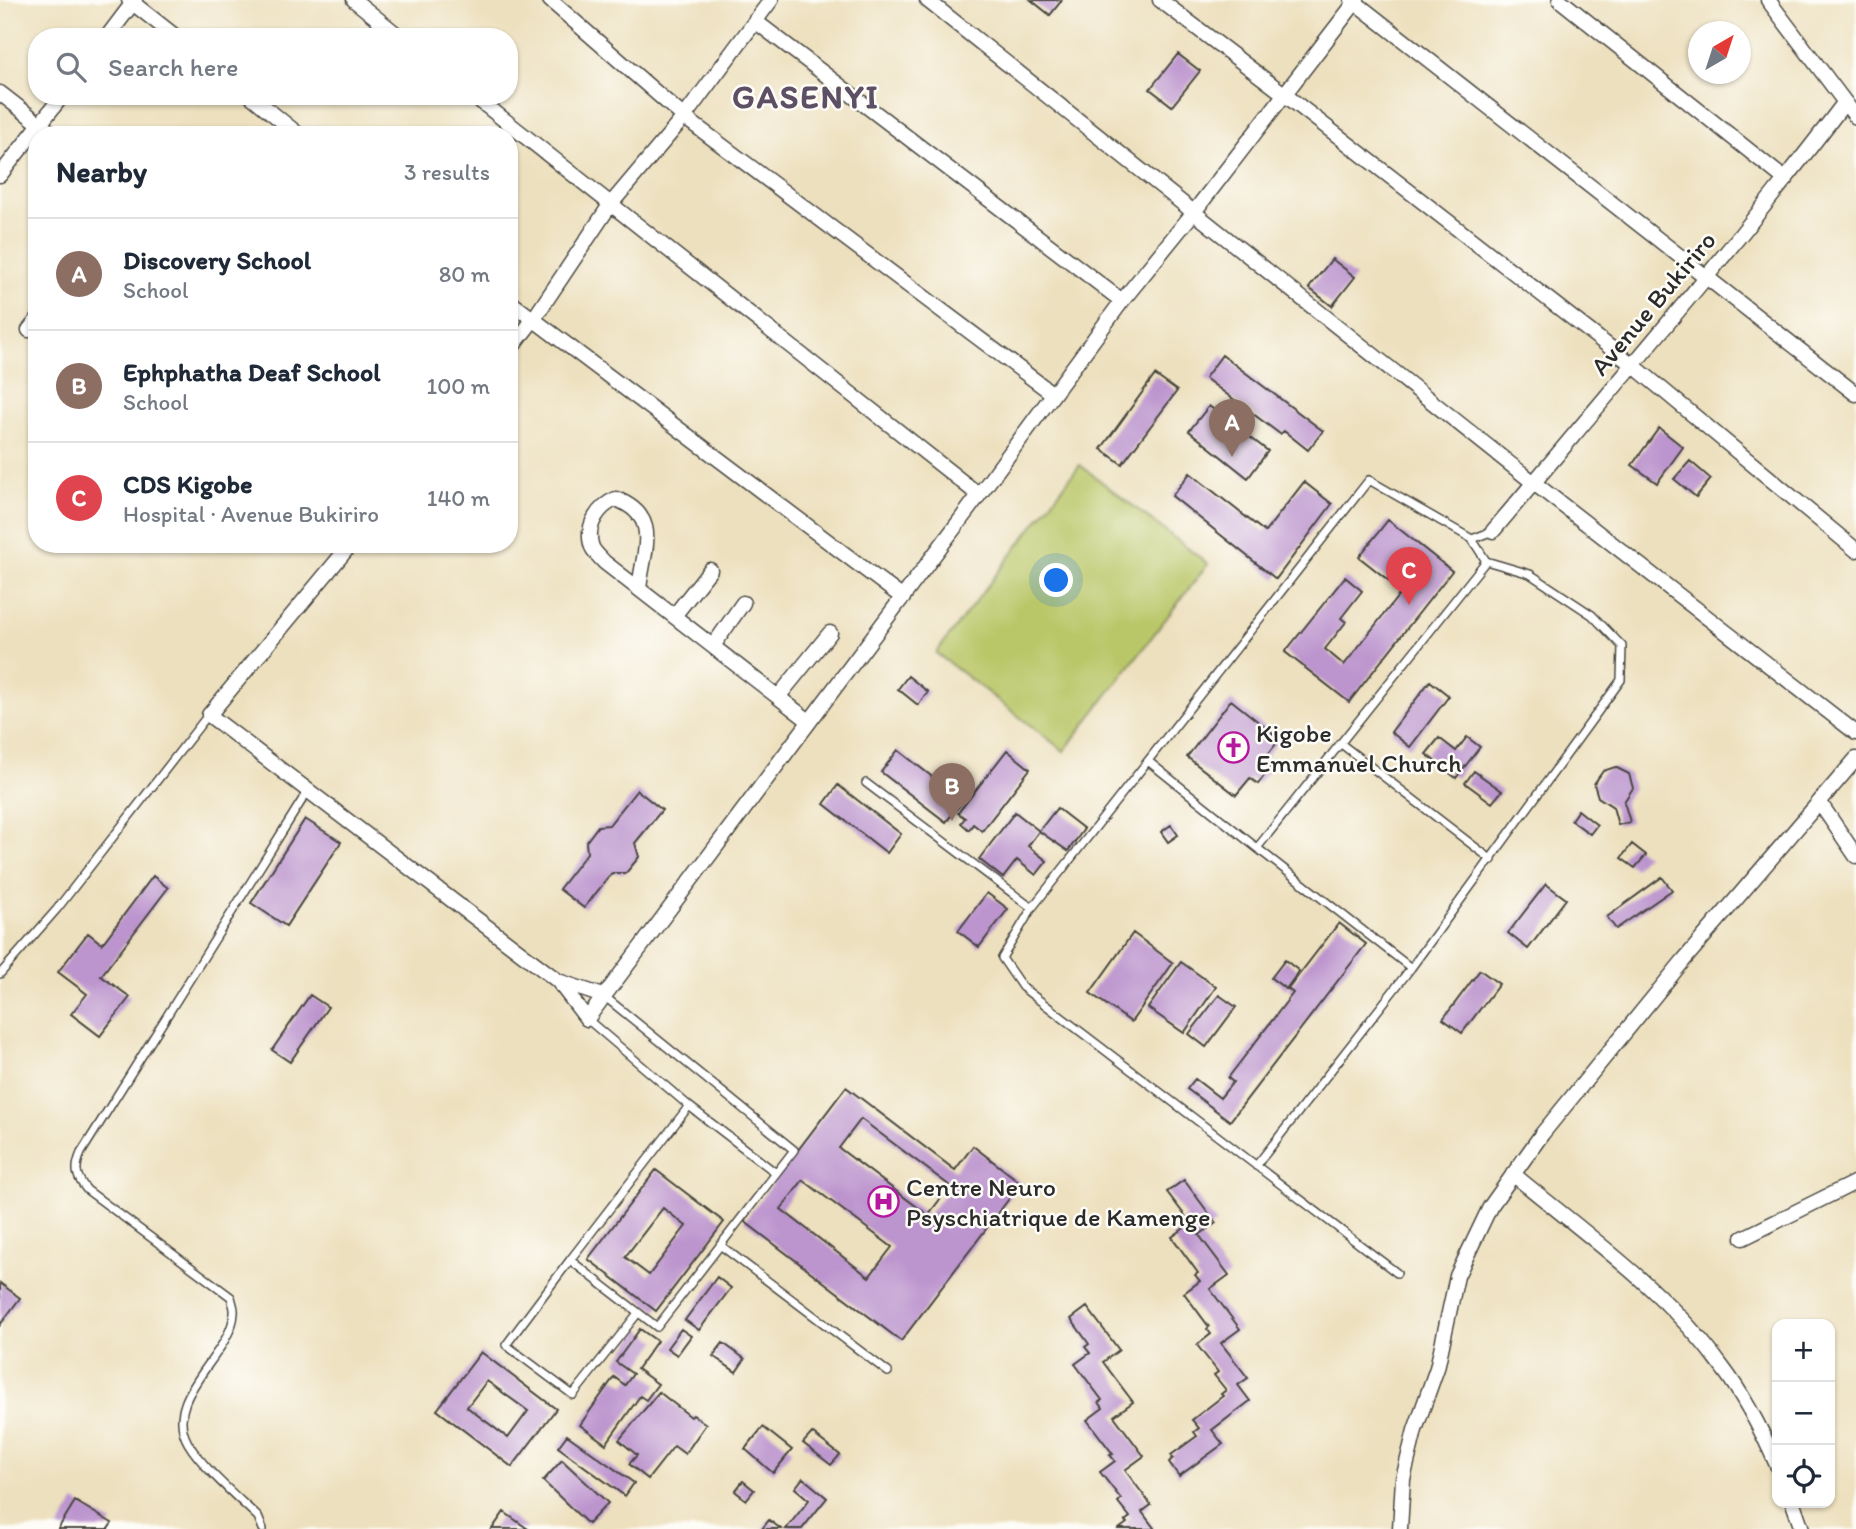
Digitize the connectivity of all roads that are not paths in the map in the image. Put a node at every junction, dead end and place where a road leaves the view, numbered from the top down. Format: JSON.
{"nodes":[{"id":1,"x":354,"y":0,"type":"edge"},
{"id":2,"x":550,"y":0,"type":"edge"},
{"id":3,"x":771,"y":0,"type":"edge"},
{"id":4,"x":927,"y":0,"type":"edge"},
{"id":5,"x":1160,"y":0,"type":"edge"},
{"id":6,"x":1560,"y":0,"type":"edge"},
{"id":7,"x":1768,"y":0,"type":"edge"},
{"id":8,"x":133,"y":1,"type":"edge"},
{"id":9,"x":1355,"y":1,"type":"edge"},
{"id":10,"x":755,"y":21,"type":"junction"},
{"id":11,"x":114,"y":28,"type":"edge"},
{"id":12,"x":165,"y":28,"type":"edge"},
{"id":13,"x":389,"y":28,"type":"edge"},
{"id":14,"x":0,"y":93,"type":"edge"},
{"id":15,"x":1284,"y":94,"type":"junction"},
{"id":16,"x":1845,"y":102,"type":"junction"},
{"id":17,"x":55,"y":105,"type":"edge"},
{"id":18,"x":262,"y":105,"type":"edge"},
{"id":19,"x":485,"y":105,"type":"edge"},
{"id":20,"x":684,"y":117,"type":"junction"},
{"id":21,"x":1856,"y":117,"type":"edge"},
{"id":22,"x":40,"y":125,"type":"joint"},
{"id":23,"x":288,"y":126,"type":"edge"},
{"id":24,"x":511,"y":126,"type":"edge"},
{"id":25,"x":518,"y":131,"type":"edge"},
{"id":26,"x":28,"y":140,"type":"edge"},
{"id":27,"x":0,"y":175,"type":"edge"},
{"id":28,"x":1786,"y":180,"type":"junction"},
{"id":29,"x":610,"y":205,"type":"junction"},
{"id":30,"x":1194,"y":212,"type":"junction"},
{"id":31,"x":1708,"y":276,"type":"junction"},
{"id":32,"x":1122,"y":301,"type":"junction"},
{"id":33,"x":518,"y":308,"type":"edge"},
{"id":34,"x":533,"y":320,"type":"junction"},
{"id":35,"x":518,"y":339,"type":"edge"},
{"id":36,"x":1634,"y":366,"type":"junction"},
{"id":37,"x":1053,"y":394,"type":"junction"},
{"id":38,"x":1856,"y":394,"type":"edge"},
{"id":39,"x":1534,"y":483,"type":"junction"},
{"id":40,"x":979,"y":495,"type":"junction"},
{"id":41,"x":1493,"y":531,"type":"joint"},
{"id":42,"x":1472,"y":539,"type":"junction"},
{"id":43,"x":1856,"y":550,"type":"edge"},
{"id":44,"x":344,"y":553,"type":"edge"},
{"id":45,"x":1486,"y":561,"type":"junction"},
{"id":46,"x":710,"y":570,"type":"dead end"},
{"id":47,"x":639,"y":589,"type":"junction"},
{"id":48,"x":903,"y":598,"type":"junction"},
{"id":49,"x":743,"y":603,"type":"dead end"},
{"id":50,"x":674,"y":616,"type":"junction"},
{"id":51,"x":830,"y":633,"type":"dead end"},
{"id":52,"x":713,"y":646,"type":"junction"},
{"id":53,"x":778,"y":697,"type":"junction"},
{"id":54,"x":209,"y":715,"type":"junction"},
{"id":55,"x":810,"y":721,"type":"junction"},
{"id":56,"x":1856,"y":733,"type":"edge"},
{"id":57,"x":1340,"y":743,"type":"junction"},
{"id":58,"x":1856,"y":759,"type":"edge"},
{"id":59,"x":1148,"y":761,"type":"junction"},
{"id":60,"x":866,"y":783,"type":"dead end"},
{"id":61,"x":309,"y":789,"type":"junction"},
{"id":62,"x":1821,"y":803,"type":"junction"},
{"id":63,"x":1257,"y":848,"type":"junction"},
{"id":64,"x":1856,"y":856,"type":"edge"},
{"id":65,"x":1492,"y":859,"type":"junction"},
{"id":66,"x":1032,"y":908,"type":"junction"},
{"id":67,"x":1411,"y":968,"type":"junction"},
{"id":68,"x":0,"y":974,"type":"edge"},
{"id":69,"x":558,"y":981,"type":"junction"},
{"id":70,"x":603,"y":996,"type":"junction"},
{"id":71,"x":587,"y":1019,"type":"junction"},
{"id":72,"x":689,"y":1106,"type":"junction"},
{"id":73,"x":1256,"y":1166,"type":"junction"},
{"id":74,"x":776,"y":1173,"type":"junction"},
{"id":75,"x":1513,"y":1174,"type":"junction"},
{"id":76,"x":1856,"y":1182,"type":"edge"},
{"id":77,"x":1743,"y":1238,"type":"dead end"},
{"id":78,"x":720,"y":1245,"type":"junction"},
{"id":79,"x":570,"y":1261,"type":"junction"},
{"id":80,"x":1397,"y":1273,"type":"dead end"},
{"id":81,"x":638,"y":1313,"type":"junction"},
{"id":82,"x":888,"y":1372,"type":"dead end"},
{"id":83,"x":1772,"y":1454,"type":"edge"},
{"id":84,"x":1795,"y":1508,"type":"edge"},
{"id":85,"x":263,"y":1529,"type":"edge"},
{"id":86,"x":1400,"y":1529,"type":"edge"},
{"id":87,"x":1802,"y":1529,"type":"edge"}],
"edges":[{"from":1,"to":13,"type":"street"},
{"from":2,"to":20,"type":"street"},
{"from":3,"to":10,"type":"street"},
{"from":4,"to":30,"type":"street"},
{"from":5,"to":15,"type":"street"},
{"from":6,"to":28,"type":"street"},
{"from":7,"to":16,"type":"street"},
{"from":8,"to":11,"type":"street"},
{"from":8,"to":12,"type":"street"},
{"from":9,"to":15,"type":"street"},
{"from":9,"to":31,"type":"street"},
{"from":10,"to":20,"type":"street"},
{"from":10,"to":32,"type":"street"},
{"from":14,"to":22,"type":"street"},
{"from":15,"to":30,"type":"street"},
{"from":15,"to":36,"type":"street"},
{"from":16,"to":21,"type":"street"},
{"from":16,"to":28,"type":"street","name":"Avenue Bukiriro"},
{"from":17,"to":22,"type":"street"},
{"from":18,"to":23,"type":"street"},
{"from":19,"to":24,"type":"street"},
{"from":20,"to":29,"type":"street"},
{"from":20,"to":37,"type":"street"},
{"from":25,"to":29,"type":"street"},
{"from":26,"to":27,"type":"street"},
{"from":28,"to":31,"type":"street","name":"Avenue Bukiriro"},
{"from":29,"to":34,"type":"street"},
{"from":29,"to":40,"type":"street"},
{"from":30,"to":32,"type":"street"},
{"from":30,"to":39,"type":"street"},
{"from":31,"to":36,"type":"street","name":"Avenue Bukiriro"},
{"from":31,"to":38,"type":"street"},
{"from":32,"to":37,"type":"street"},
{"from":33,"to":34,"type":"street"},
{"from":34,"to":35,"type":"street"},
{"from":34,"to":48,"type":"street"},
{"from":36,"to":39,"type":"street","name":"Avenue Bukiriro"},
{"from":36,"to":43,"type":"street"},
{"from":37,"to":40,"type":"street"},
{"from":39,"to":41,"type":"street","name":"Avenue Bukiriro"},
{"from":39,"to":56,"type":"street"},
{"from":40,"to":48,"type":"street"},
{"from":41,"to":42,"type":"lane"},
{"from":42,"to":45,"type":"lane"},
{"from":42,"to":59,"type":"lane"},
{"from":44,"to":54,"type":"street"},
{"from":45,"to":57,"type":"lane"},
{"from":45,"to":65,"type":"lane"},
{"from":46,"to":50,"type":"street"},
{"from":47,"to":47,"type":"street"},
{"from":47,"to":50,"type":"street"},
{"from":48,"to":55,"type":"street"},
{"from":49,"to":52,"type":"street"},
{"from":50,"to":52,"type":"street"},
{"from":51,"to":53,"type":"street"},
{"from":52,"to":53,"type":"street"},
{"from":53,"to":55,"type":"street"},
{"from":54,"to":61,"type":"street"},
{"from":54,"to":68,"type":"lane"},
{"from":55,"to":70,"type":"street"},
{"from":57,"to":63,"type":"lane"},
{"from":57,"to":65,"type":"lane"},
{"from":58,"to":62,"type":"street"},
{"from":59,"to":63,"type":"lane"},
{"from":59,"to":66,"type":"lane"},
{"from":60,"to":66,"type":"lane"},
{"from":61,"to":69,"type":"street"},
{"from":61,"to":85,"type":"lane"},
{"from":62,"to":64,"type":"street"},
{"from":62,"to":75,"type":"street"},
{"from":63,"to":67,"type":"lane"},
{"from":65,"to":67,"type":"lane"},
{"from":66,"to":73,"type":"lane"},
{"from":67,"to":73,"type":"lane"},
{"from":69,"to":70,"type":"street"},
{"from":69,"to":71,"type":"street"},
{"from":70,"to":71,"type":"street"},
{"from":70,"to":74,"type":"lane"},
{"from":71,"to":72,"type":"lane"},
{"from":72,"to":74,"type":"lane"},
{"from":72,"to":79,"type":"lane"},
{"from":73,"to":80,"type":"lane"},
{"from":74,"to":78,"type":"lane"},
{"from":75,"to":83,"type":"street"},
{"from":75,"to":86,"type":"street"},
{"from":76,"to":77,"type":"street"},
{"from":78,"to":81,"type":"lane"},
{"from":78,"to":82,"type":"lane"},
{"from":79,"to":81,"type":"lane"},
{"from":79,"to":81,"type":"lane"},
{"from":84,"to":87,"type":"street"}]}
